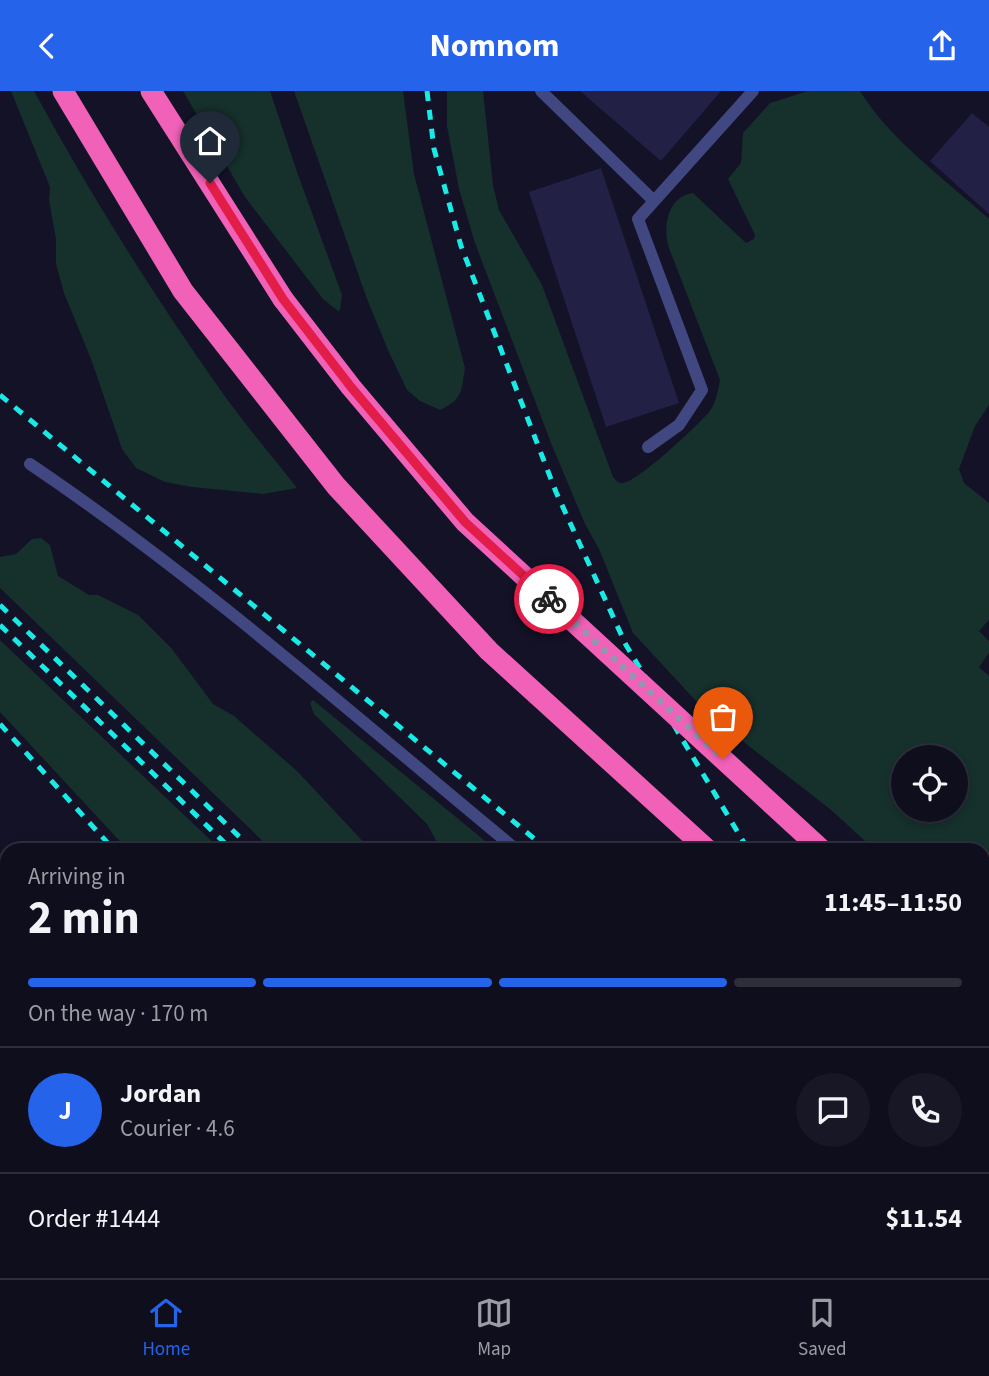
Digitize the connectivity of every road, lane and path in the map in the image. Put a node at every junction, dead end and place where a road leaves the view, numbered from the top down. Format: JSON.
{"nodes":[{"id":1,"x":63,"y":91,"type":"edge"},
{"id":2,"x":151,"y":91,"type":"edge"},
{"id":3,"x":541,"y":91,"type":"edge"},
{"id":4,"x":753,"y":91,"type":"edge"},
{"id":5,"x":654,"y":201,"type":"junction"},
{"id":6,"x":648,"y":447,"type":"dead end"},
{"id":7,"x":30,"y":464,"type":"dead end"},
{"id":8,"x":508,"y":843,"type":"edge"},
{"id":9,"x":700,"y":843,"type":"edge"},
{"id":10,"x":814,"y":843,"type":"edge"}],
"edges":[{"from":1,"to":9,"type":"highway"},
{"from":2,"to":10,"type":"highway","bridge":true},
{"from":3,"to":5,"type":"lane"},
{"from":4,"to":5,"type":"lane"},
{"from":5,"to":6,"type":"lane"},
{"from":7,"to":8,"type":"lane"}]}
